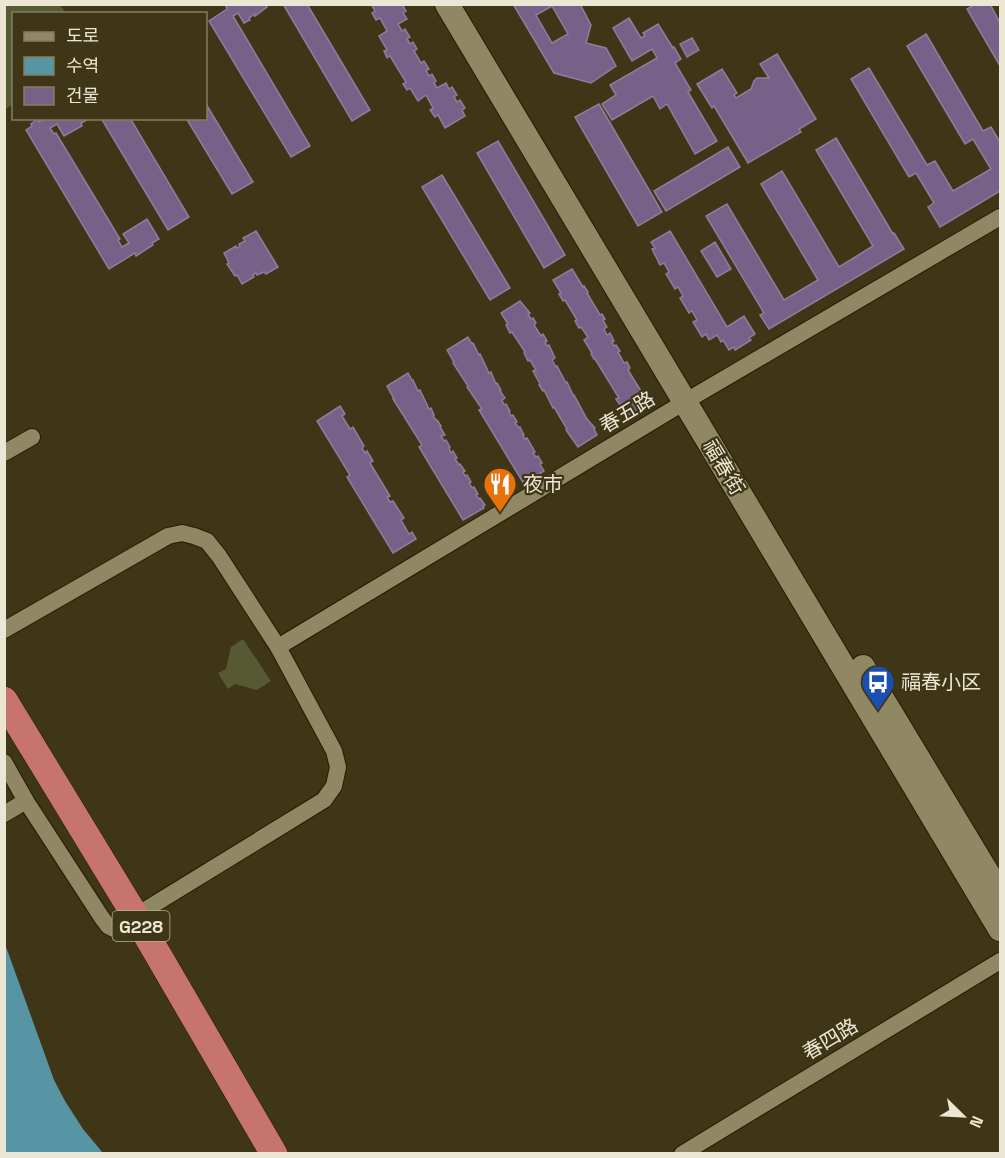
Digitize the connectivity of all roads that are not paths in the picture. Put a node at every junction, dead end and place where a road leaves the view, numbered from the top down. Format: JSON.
{"nodes":[{"id":1,"x":447,"y":4,"type":"edge"},
{"id":2,"x":462,"y":4,"type":"edge"},
{"id":3,"x":1000,"y":217,"type":"edge"},
{"id":4,"x":691,"y":398,"type":"junction"},
{"id":5,"x":32,"y":437,"type":"dead end"},
{"id":6,"x":4,"y":453,"type":"edge"},
{"id":7,"x":4,"y":630,"type":"edge"},
{"id":8,"x":278,"y":647,"type":"junction"},
{"id":9,"x":4,"y":700,"type":"edge"},
{"id":10,"x":4,"y":762,"type":"edge"},
{"id":11,"x":26,"y":801,"type":"junction"},
{"id":12,"x":4,"y":814,"type":"edge"},
{"id":13,"x":1000,"y":894,"type":"edge"},
{"id":14,"x":136,"y":917,"type":"junction"},
{"id":15,"x":1000,"y":929,"type":"edge"},
{"id":16,"x":1000,"y":961,"type":"edge"},
{"id":17,"x":274,"y":1154,"type":"edge"},
{"id":18,"x":682,"y":1154,"type":"edge"}],
"edges":[{"from":1,"to":4,"type":"main road","name":"福春街"},
{"from":2,"to":4,"type":"main road","name":"福春街"},
{"from":3,"to":4,"type":"street","name":"春五路"},
{"from":4,"to":8,"type":"street","name":"春五路"},
{"from":4,"to":13,"type":"main road","name":"福春街"},
{"from":4,"to":15,"type":"main road","name":"福春街"},
{"from":5,"to":6,"type":"street"},
{"from":7,"to":8,"type":"street"},
{"from":8,"to":14,"type":"street"},
{"from":9,"to":14,"type":"highway","number":"G228"},
{"from":10,"to":11,"type":"street"},
{"from":11,"to":12,"type":"street"},
{"from":11,"to":14,"type":"street"},
{"from":14,"to":17,"type":"highway","number":"G228"},
{"from":16,"to":18,"type":"street","name":"春四路"}]}
